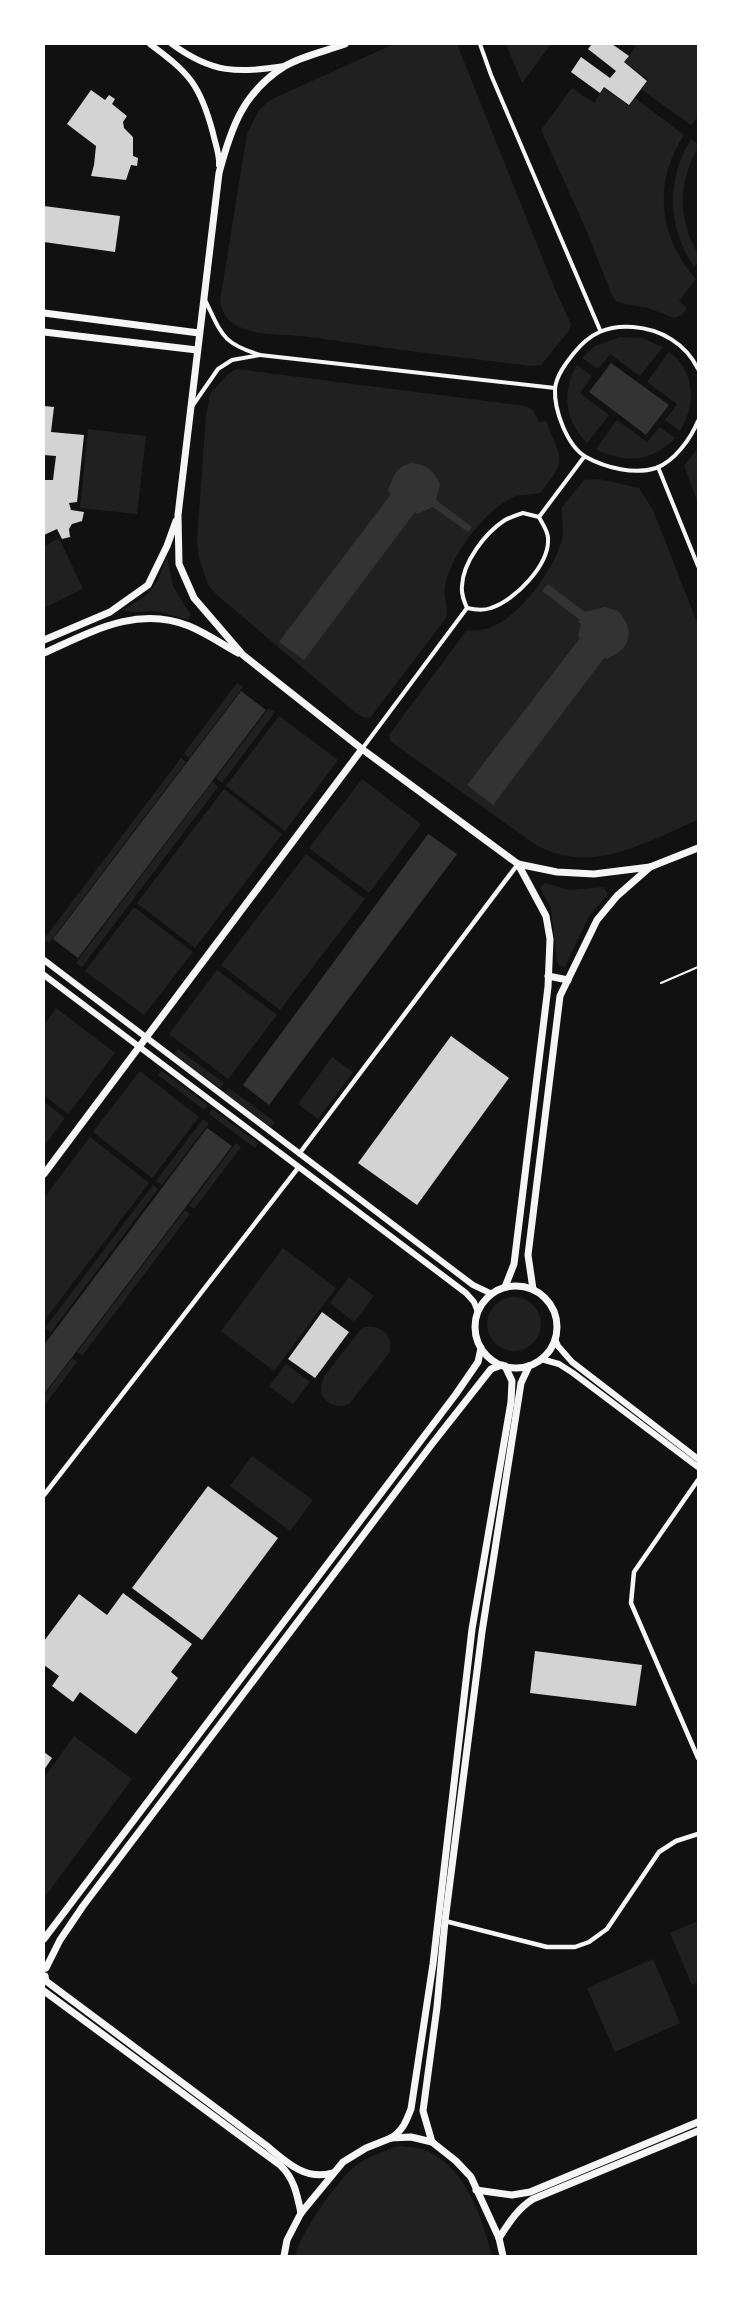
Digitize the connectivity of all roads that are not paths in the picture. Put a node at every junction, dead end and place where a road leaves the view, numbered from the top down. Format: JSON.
{"nodes":[{"id":1,"x":150,"y":44,"type":"edge"},
{"id":2,"x":172,"y":44,"type":"edge"},
{"id":3,"x":345,"y":44,"type":"edge"},
{"id":4,"x":480,"y":44,"type":"edge"},
{"id":5,"x":190,"y":57,"type":"junction"},
{"id":6,"x":286,"y":65,"type":"junction"},
{"id":7,"x":182,"y":68,"type":"junction"},
{"id":8,"x":219,"y":173,"type":"junction"},
{"id":9,"x":204,"y":297,"type":"junction"},
{"id":10,"x":44,"y":313,"type":"edge"},
{"id":11,"x":600,"y":330,"type":"junction"},
{"id":12,"x":44,"y":332,"type":"edge"},
{"id":13,"x":199,"y":333,"type":"junction"},
{"id":14,"x":197,"y":350,"type":"junction"},
{"id":15,"x":260,"y":355,"type":"junction"},
{"id":16,"x":699,"y":369,"type":"edge"},
{"id":17,"x":555,"y":388,"type":"junction"},
{"id":18,"x":190,"y":413,"type":"junction"},
{"id":19,"x":699,"y":421,"type":"edge"},
{"id":20,"x":584,"y":457,"type":"junction"},
{"id":21,"x":658,"y":467,"type":"junction"},
{"id":22,"x":178,"y":515,"type":"junction"},
{"id":23,"x":539,"y":517,"type":"junction"},
{"id":24,"x":699,"y":566,"type":"edge"},
{"id":25,"x":467,"y":609,"type":"junction"},
{"id":26,"x":44,"y":640,"type":"edge"},
{"id":27,"x":44,"y":653,"type":"edge"},
{"id":28,"x":243,"y":655,"type":"junction"},
{"id":29,"x":362,"y":749,"type":"junction"},
{"id":30,"x":699,"y":848,"type":"edge"},
{"id":31,"x":518,"y":864,"type":"junction"},
{"id":32,"x":650,"y":867,"type":"junction"},
{"id":33,"x":44,"y":960,"type":"edge"},
{"id":34,"x":699,"y":967,"type":"edge"},
{"id":35,"x":44,"y":975,"type":"edge"},
{"id":36,"x":548,"y":976,"type":"junction"},
{"id":37,"x":568,"y":980,"type":"junction"},
{"id":38,"x":661,"y":983,"type":"dead end"},
{"id":39,"x":147,"y":1038,"type":"junction"},
{"id":40,"x":140,"y":1047,"type":"junction"},
{"id":41,"x":299,"y":1154,"type":"junction"},
{"id":42,"x":298,"y":1168,"type":"junction"},
{"id":43,"x":44,"y":1174,"type":"edge"},
{"id":44,"x":505,"y":1287,"type":"junction"},
{"id":45,"x":533,"y":1289,"type":"junction"},
{"id":46,"x":492,"y":1294,"type":"junction"},
{"id":47,"x":478,"y":1312,"type":"junction"},
{"id":48,"x":554,"y":1341,"type":"junction"},
{"id":49,"x":481,"y":1348,"type":"junction"},
{"id":50,"x":541,"y":1359,"type":"junction"},
{"id":51,"x":503,"y":1366,"type":"junction"},
{"id":52,"x":529,"y":1366,"type":"junction"},
{"id":53,"x":699,"y":1459,"type":"edge"},
{"id":54,"x":699,"y":1467,"type":"edge"},
{"id":55,"x":699,"y":1480,"type":"edge"},
{"id":56,"x":44,"y":1495,"type":"edge"},
{"id":57,"x":699,"y":1758,"type":"edge"},
{"id":58,"x":699,"y":1834,"type":"edge"},
{"id":59,"x":445,"y":1921,"type":"junction"},
{"id":60,"x":44,"y":1939,"type":"edge"},
{"id":61,"x":45,"y":1964,"type":"edge"},
{"id":62,"x":44,"y":1977,"type":"edge"},
{"id":63,"x":44,"y":1991,"type":"edge"},
{"id":64,"x":699,"y":2122,"type":"edge"},
{"id":65,"x":699,"y":2131,"type":"edge"},
{"id":66,"x":391,"y":2138,"type":"junction"},
{"id":67,"x":432,"y":2142,"type":"junction"},
{"id":68,"x":332,"y":2172,"type":"junction"},
{"id":69,"x":476,"y":2190,"type":"junction"},
{"id":70,"x":301,"y":2213,"type":"junction"},
{"id":71,"x":499,"y":2238,"type":"junction"},
{"id":72,"x":284,"y":2256,"type":"edge"},
{"id":73,"x":502,"y":2256,"type":"edge"}],
"edges":[{"from":1,"to":7,"type":"street"},
{"from":2,"to":5,"type":"street"},
{"from":3,"to":6,"type":"main road"},
{"from":4,"to":11,"type":"street"},
{"from":5,"to":6,"type":"street"},
{"from":5,"to":7,"type":"street"},
{"from":6,"to":8,"type":"main road"},
{"from":7,"to":8,"type":"street"},
{"from":8,"to":9,"type":"main road"},
{"from":9,"to":13,"type":"main road"},
{"from":9,"to":15,"type":"street"},
{"from":10,"to":13,"type":"main road"},
{"from":11,"to":16,"type":"street"},
{"from":11,"to":17,"type":"street"},
{"from":12,"to":14,"type":"main road"},
{"from":13,"to":14,"type":"main road"},
{"from":14,"to":18,"type":"main road"},
{"from":15,"to":17,"type":"street"},
{"from":15,"to":18,"type":"street"},
{"from":17,"to":20,"type":"street"},
{"from":18,"to":22,"type":"main road"},
{"from":19,"to":21,"type":"street"},
{"from":20,"to":21,"type":"street"},
{"from":20,"to":23,"type":"street"},
{"from":21,"to":24,"type":"street"},
{"from":22,"to":26,"type":"main road"},
{"from":22,"to":28,"type":"main road"},
{"from":23,"to":25,"type":"street"},
{"from":23,"to":25,"type":"street"},
{"from":25,"to":29,"type":"street"},
{"from":27,"to":28,"type":"main road"},
{"from":28,"to":29,"type":"main road"},
{"from":29,"to":31,"type":"main road"},
{"from":29,"to":39,"type":"main road"},
{"from":30,"to":32,"type":"main road"},
{"from":31,"to":32,"type":"main road"},
{"from":31,"to":36,"type":"main road"},
{"from":31,"to":41,"type":"street"},
{"from":32,"to":37,"type":"main road"},
{"from":33,"to":39,"type":"street"},
{"from":34,"to":38,"type":"lane"},
{"from":35,"to":40,"type":"street"},
{"from":36,"to":37,"type":"main road"},
{"from":36,"to":44,"type":"main road"},
{"from":37,"to":45,"type":"main road"},
{"from":39,"to":40,"type":"main road"},
{"from":39,"to":41,"type":"street"},
{"from":40,"to":42,"type":"street"},
{"from":40,"to":43,"type":"main road"},
{"from":41,"to":46,"type":"street"},
{"from":42,"to":47,"type":"street"},
{"from":42,"to":56,"type":"street"},
{"from":44,"to":45,"type":"main road"},
{"from":44,"to":46,"type":"main road"},
{"from":45,"to":48,"type":"main road"},
{"from":46,"to":47,"type":"main road"},
{"from":47,"to":49,"type":"main road"},
{"from":48,"to":50,"type":"main road"},
{"from":48,"to":53,"type":"street"},
{"from":49,"to":51,"type":"main road"},
{"from":49,"to":60,"type":"main road"},
{"from":50,"to":52,"type":"main road"},
{"from":50,"to":54,"type":"street"},
{"from":51,"to":52,"type":"main road"},
{"from":51,"to":61,"type":"main road"},
{"from":51,"to":66,"type":"main road"},
{"from":52,"to":59,"type":"main road"},
{"from":55,"to":57,"type":"street"},
{"from":58,"to":59,"type":"street"},
{"from":59,"to":67,"type":"main road"},
{"from":61,"to":62,"type":"main road"},
{"from":62,"to":68,"type":"main road"},
{"from":63,"to":70,"type":"main road"},
{"from":64,"to":69,"type":"main road"},
{"from":65,"to":71,"type":"main road"},
{"from":66,"to":67,"type":"main road"},
{"from":66,"to":68,"type":"main road"},
{"from":67,"to":69,"type":"main road"},
{"from":68,"to":70,"type":"main road"},
{"from":69,"to":71,"type":"main road"},
{"from":70,"to":72,"type":"main road"},
{"from":71,"to":73,"type":"main road"}]}
